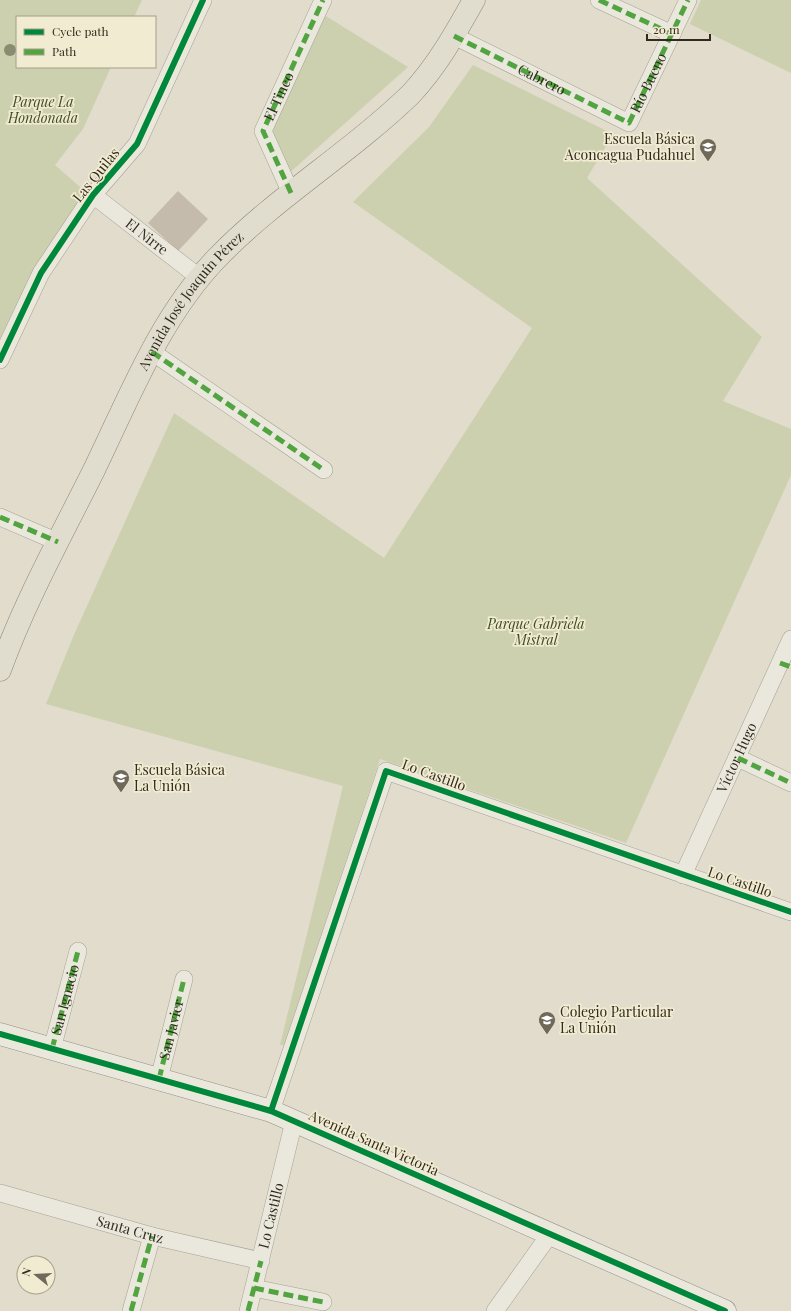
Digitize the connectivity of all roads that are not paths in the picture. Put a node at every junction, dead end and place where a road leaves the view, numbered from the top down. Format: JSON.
{"nodes":[{"id":1,"x":203,"y":0,"type":"edge"},
{"id":2,"x":323,"y":0,"type":"edge"},
{"id":3,"x":474,"y":0,"type":"edge"},
{"id":4,"x":599,"y":0,"type":"edge"},
{"id":5,"x":688,"y":0,"type":"edge"},
{"id":6,"x":672,"y":34,"type":"junction"},
{"id":7,"x":454,"y":36,"type":"junction"},
{"id":8,"x":629,"y":122,"type":"joint"},
{"id":9,"x":291,"y":193,"type":"junction"},
{"id":10,"x":93,"y":195,"type":"junction"},
{"id":11,"x":200,"y":278,"type":"junction"},
{"id":12,"x":152,"y":352,"type":"junction"},
{"id":13,"x":0,"y":360,"type":"edge"},
{"id":14,"x":324,"y":470,"type":"dead end"},
{"id":15,"x":0,"y":517,"type":"edge"},
{"id":16,"x":58,"y":542,"type":"junction"},
{"id":17,"x":791,"y":640,"type":"edge"},
{"id":18,"x":786,"y":665,"type":"edge"},
{"id":19,"x":0,"y":670,"type":"edge"},
{"id":20,"x":738,"y":758,"type":"junction"},
{"id":21,"x":791,"y":783,"type":"edge"},
{"id":22,"x":683,"y":875,"type":"junction"},
{"id":23,"x":791,"y":912,"type":"edge"},
{"id":24,"x":78,"y":950,"type":"dead end"},
{"id":25,"x":184,"y":979,"type":"dead end"},
{"id":26,"x":0,"y":1034,"type":"edge"},
{"id":27,"x":52,"y":1049,"type":"junction"},
{"id":28,"x":159,"y":1079,"type":"junction"},
{"id":29,"x":271,"y":1111,"type":"junction"},
{"id":30,"x":294,"y":1121,"type":"junction"},
{"id":31,"x":0,"y":1193,"type":"edge"},
{"id":32,"x":550,"y":1234,"type":"junction"},
{"id":33,"x":152,"y":1236,"type":"junction"},
{"id":34,"x":260,"y":1261,"type":"junction"},
{"id":35,"x":254,"y":1288,"type":"junction"},
{"id":36,"x":323,"y":1302,"type":"dead end"},
{"id":37,"x":131,"y":1311,"type":"edge"},
{"id":38,"x":248,"y":1311,"type":"edge"},
{"id":39,"x":496,"y":1311,"type":"edge"},
{"id":40,"x":725,"y":1311,"type":"edge"}],
"edges":[{"from":1,"to":10,"type":"street","name":"Las Quilas"},
{"from":2,"to":9,"type":"street","name":"El Tineo"},
{"from":3,"to":7,"type":"main road","name":"Avenida José Joaquín Pérez"},
{"from":4,"to":6,"type":"street"},
{"from":5,"to":6,"type":"street","name":"Río Bueno"},
{"from":6,"to":8,"type":"street","name":"Río Bueno"},
{"from":7,"to":8,"type":"street","name":"Cabrero"},
{"from":7,"to":9,"type":"main road","name":"Avenida José Joaquín Pérez"},
{"from":9,"to":11,"type":"main road","name":"Avenida José Joaquín Pérez"},
{"from":10,"to":11,"type":"street","name":"El Nirre"},
{"from":10,"to":13,"type":"street","name":"Las Quilas"},
{"from":11,"to":12,"type":"main road","name":"Avenida José Joaquín Pérez"},
{"from":12,"to":14,"type":"street"},
{"from":12,"to":16,"type":"main road","name":"Avenida José Joaquín Pérez"},
{"from":15,"to":16,"type":"street"},
{"from":16,"to":19,"type":"main road","name":"Avenida José Joaquín Pérez"},
{"from":17,"to":18,"type":"street","name":"Víctor Hugo"},
{"from":18,"to":20,"type":"street","name":"Víctor Hugo"},
{"from":20,"to":21,"type":"street"},
{"from":20,"to":22,"type":"street","name":"Víctor Hugo"},
{"from":22,"to":23,"type":"street","name":"Lo Castillo"},
{"from":22,"to":29,"type":"street","name":"Lo Castillo"},
{"from":24,"to":27,"type":"street","name":"San Ignacio"},
{"from":25,"to":28,"type":"street","name":"San Javier"},
{"from":26,"to":27,"type":"street","name":"Avenida Santa Victoria"},
{"from":27,"to":28,"type":"street","name":"Avenida Santa Victoria"},
{"from":28,"to":29,"type":"street","name":"Avenida Santa Victoria"},
{"from":29,"to":30,"type":"street","name":"Avenida Santa Victoria"},
{"from":30,"to":32,"type":"street","name":"Avenida Santa Victoria"},
{"from":30,"to":34,"type":"street","name":"Lo Castillo"},
{"from":31,"to":33,"type":"street","name":"Santa Cruz"},
{"from":32,"to":39,"type":"street"},
{"from":32,"to":40,"type":"street","name":"Avenida Santa Victoria"},
{"from":33,"to":34,"type":"street","name":"Santa Cruz"},
{"from":33,"to":37,"type":"street"},
{"from":34,"to":35,"type":"street","name":"Lo Castillo"},
{"from":35,"to":36,"type":"street"},
{"from":35,"to":38,"type":"street","name":"Lo Castillo"}]}
